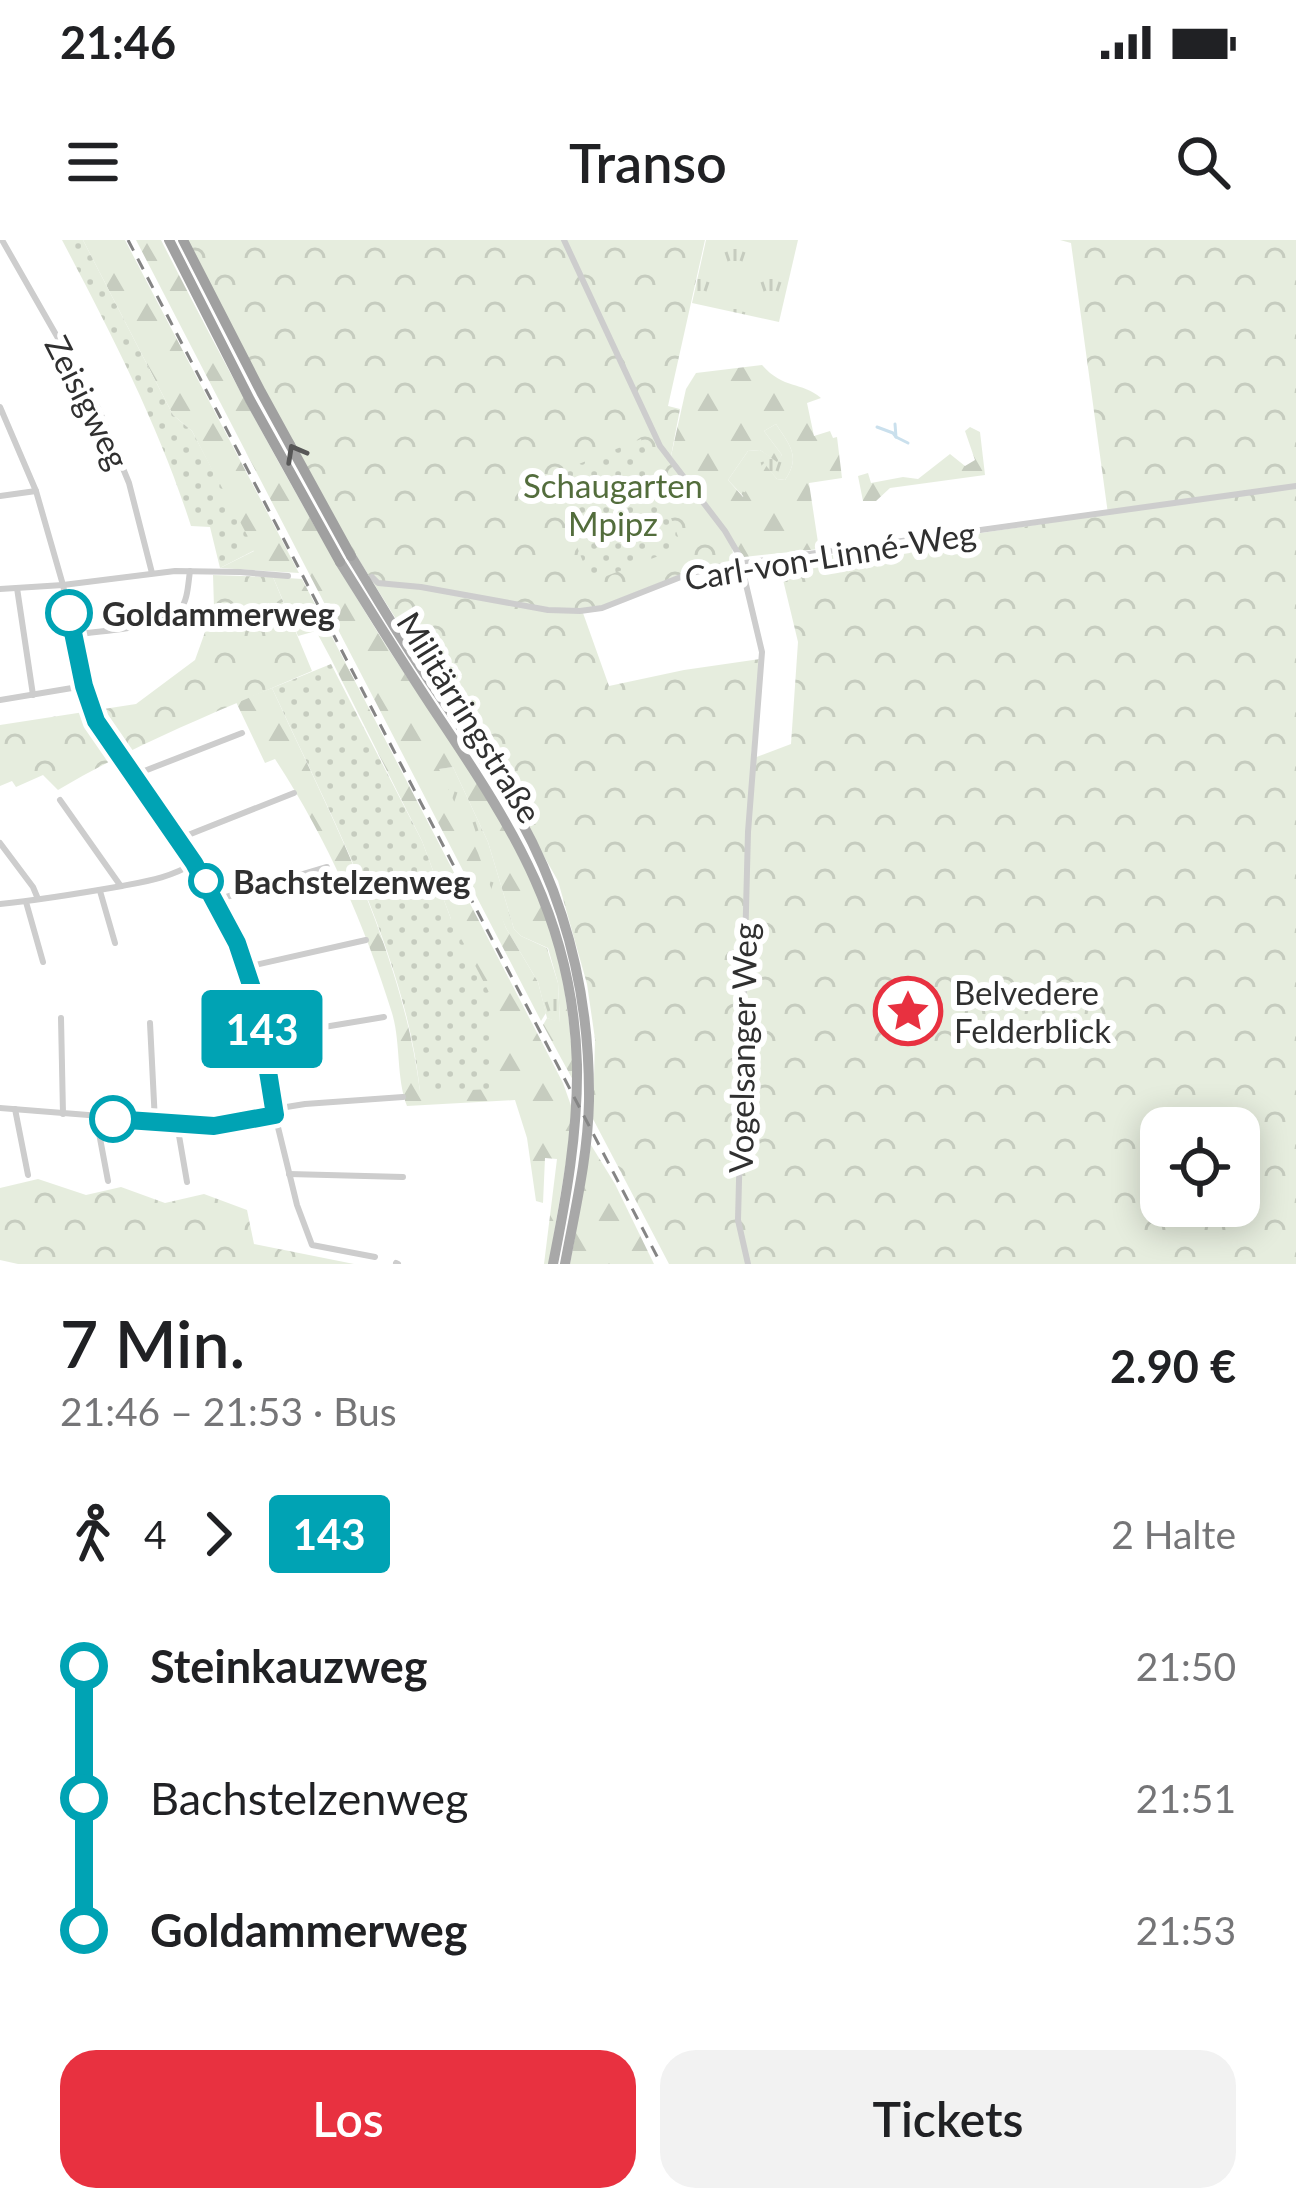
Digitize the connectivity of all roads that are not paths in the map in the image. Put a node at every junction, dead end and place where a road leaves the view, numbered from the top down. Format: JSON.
{"nodes":[{"id":1,"x":2,"y":240,"type":"edge"},
{"id":2,"x":169,"y":240,"type":"edge"},
{"id":3,"x":183,"y":240,"type":"edge"},
{"id":4,"x":564,"y":240,"type":"edge"},
{"id":5,"x":0,"y":407,"type":"edge"},
{"id":6,"x":1296,"y":486,"type":"edge"},
{"id":7,"x":36,"y":490,"type":"junction"},
{"id":8,"x":0,"y":496,"type":"edge"},
{"id":9,"x":346,"y":559,"type":"junction"},
{"id":10,"x":742,"y":563,"type":"junction"},
{"id":11,"x":190,"y":572,"type":"junction"},
{"id":12,"x":152,"y":573,"type":"junction"},
{"id":13,"x":288,"y":576,"type":"dead end"},
{"id":14,"x":372,"y":577,"type":"dead end"},
{"id":15,"x":63,"y":585,"type":"junction"},
{"id":16,"x":17,"y":588,"type":"junction"},
{"id":17,"x":0,"y":589,"type":"edge"},
{"id":18,"x":74,"y":635,"type":"junction"},
{"id":19,"x":84,"y":686,"type":"junction"},
{"id":20,"x":33,"y":695,"type":"junction"},
{"id":21,"x":0,"y":700,"type":"edge"},
{"id":22,"x":242,"y":733,"type":"dead end"},
{"id":23,"x":134,"y":775,"type":"junction"},
{"id":24,"x":294,"y":793,"type":"dead end"},
{"id":25,"x":60,"y":800,"type":"dead end"},
{"id":26,"x":178,"y":838,"type":"junction"},
{"id":27,"x":0,"y":843,"type":"edge"},
{"id":28,"x":194,"y":863,"type":"junction"},
{"id":29,"x":327,"y":867,"type":"dead end"},
{"id":30,"x":120,"y":886,"type":"junction"},
{"id":31,"x":100,"y":891,"type":"junction"},
{"id":32,"x":38,"y":899,"type":"junction"},
{"id":33,"x":216,"y":900,"type":"junction"},
{"id":34,"x":26,"y":902,"type":"junction"},
{"id":35,"x":0,"y":904,"type":"edge"},
{"id":36,"x":366,"y":940,"type":"dead end"},
{"id":37,"x":115,"y":943,"type":"dead end"},
{"id":38,"x":44,"y":962,"type":"dead end"},
{"id":39,"x":246,"y":967,"type":"junction"},
{"id":40,"x":384,"y":1017,"type":"dead end"},
{"id":41,"x":61,"y":1018,"type":"dead end"},
{"id":42,"x":150,"y":1023,"type":"dead end"},
{"id":43,"x":264,"y":1037,"type":"junction"},
{"id":44,"x":403,"y":1096,"type":"dead end"},
{"id":45,"x":0,"y":1108,"type":"edge"},
{"id":46,"x":15,"y":1109,"type":"junction"},
{"id":47,"x":275,"y":1112,"type":"junction"},
{"id":48,"x":63,"y":1114,"type":"junction"},
{"id":49,"x":96,"y":1117,"type":"junction"},
{"id":50,"x":155,"y":1122,"type":"junction"},
{"id":51,"x":177,"y":1124,"type":"junction"},
{"id":52,"x":289,"y":1174,"type":"junction"},
{"id":53,"x":28,"y":1175,"type":"dead end"},
{"id":54,"x":403,"y":1177,"type":"dead end"},
{"id":55,"x":108,"y":1180,"type":"dead end"},
{"id":56,"x":188,"y":1182,"type":"dead end"},
{"id":57,"x":375,"y":1257,"type":"dead end"},
{"id":58,"x":553,"y":1264,"type":"edge"},
{"id":59,"x":565,"y":1264,"type":"edge"},
{"id":60,"x":748,"y":1264,"type":"edge"}],
"edges":[{"from":1,"to":12,"type":"street","name":"Zeisigweg"},
{"from":2,"to":9,"type":"highway","name":"Militärringstraße"},
{"from":9,"to":3,"type":"highway","name":"Militärringstraße","one_way":true},
{"from":4,"to":10,"type":"street","name":"Vogelsanger Weg"},
{"from":5,"to":7,"type":"street"},
{"from":6,"to":10,"type":"street","name":"Carl-von-Linné-Weg"},
{"from":7,"to":8,"type":"street"},
{"from":7,"to":15,"type":"street"},
{"from":9,"to":58,"type":"main road","name":"Militärringstraße"},
{"from":9,"to":59,"type":"main road","name":"Militärringstraße"},
{"from":10,"to":14,"type":"street","name":"Carl-von-Linné-Weg"},
{"from":10,"to":60,"type":"street","name":"Vogelsanger Weg"},
{"from":11,"to":12,"type":"street"},
{"from":11,"to":13,"type":"street"},
{"from":11,"to":18,"type":"street"},
{"from":12,"to":15,"type":"street"},
{"from":15,"to":16,"type":"street"},
{"from":15,"to":18,"type":"street"},
{"from":16,"to":17,"type":"street"},
{"from":16,"to":20,"type":"street"},
{"from":18,"to":19,"type":"street"},
{"from":19,"to":20,"type":"street"},
{"from":19,"to":23,"type":"street"},
{"from":20,"to":21,"type":"street"},
{"from":22,"to":23,"type":"street"},
{"from":23,"to":26,"type":"street"},
{"from":24,"to":26,"type":"street"},
{"from":25,"to":30,"type":"street"},
{"from":26,"to":28,"type":"street"},
{"from":27,"to":32,"type":"street"},
{"from":28,"to":30,"type":"street"},
{"from":28,"to":33,"type":"street"},
{"from":29,"to":33,"type":"street"},
{"from":30,"to":31,"type":"street"},
{"from":31,"to":32,"type":"street"},
{"from":31,"to":37,"type":"street"},
{"from":32,"to":34,"type":"street"},
{"from":33,"to":39,"type":"street"},
{"from":34,"to":35,"type":"street"},
{"from":34,"to":38,"type":"street"},
{"from":36,"to":39,"type":"street"},
{"from":39,"to":43,"type":"street"},
{"from":40,"to":43,"type":"street"},
{"from":41,"to":48,"type":"street"},
{"from":42,"to":50,"type":"street"},
{"from":43,"to":47,"type":"street"},
{"from":44,"to":47,"type":"street"},
{"from":45,"to":46,"type":"street"},
{"from":46,"to":48,"type":"street"},
{"from":46,"to":53,"type":"street"},
{"from":47,"to":51,"type":"street"},
{"from":47,"to":52,"type":"street"},
{"from":48,"to":49,"type":"street"},
{"from":49,"to":50,"type":"street"},
{"from":49,"to":55,"type":"street"},
{"from":50,"to":51,"type":"street"},
{"from":51,"to":56,"type":"street"},
{"from":52,"to":54,"type":"street"},
{"from":52,"to":57,"type":"street"}]}
